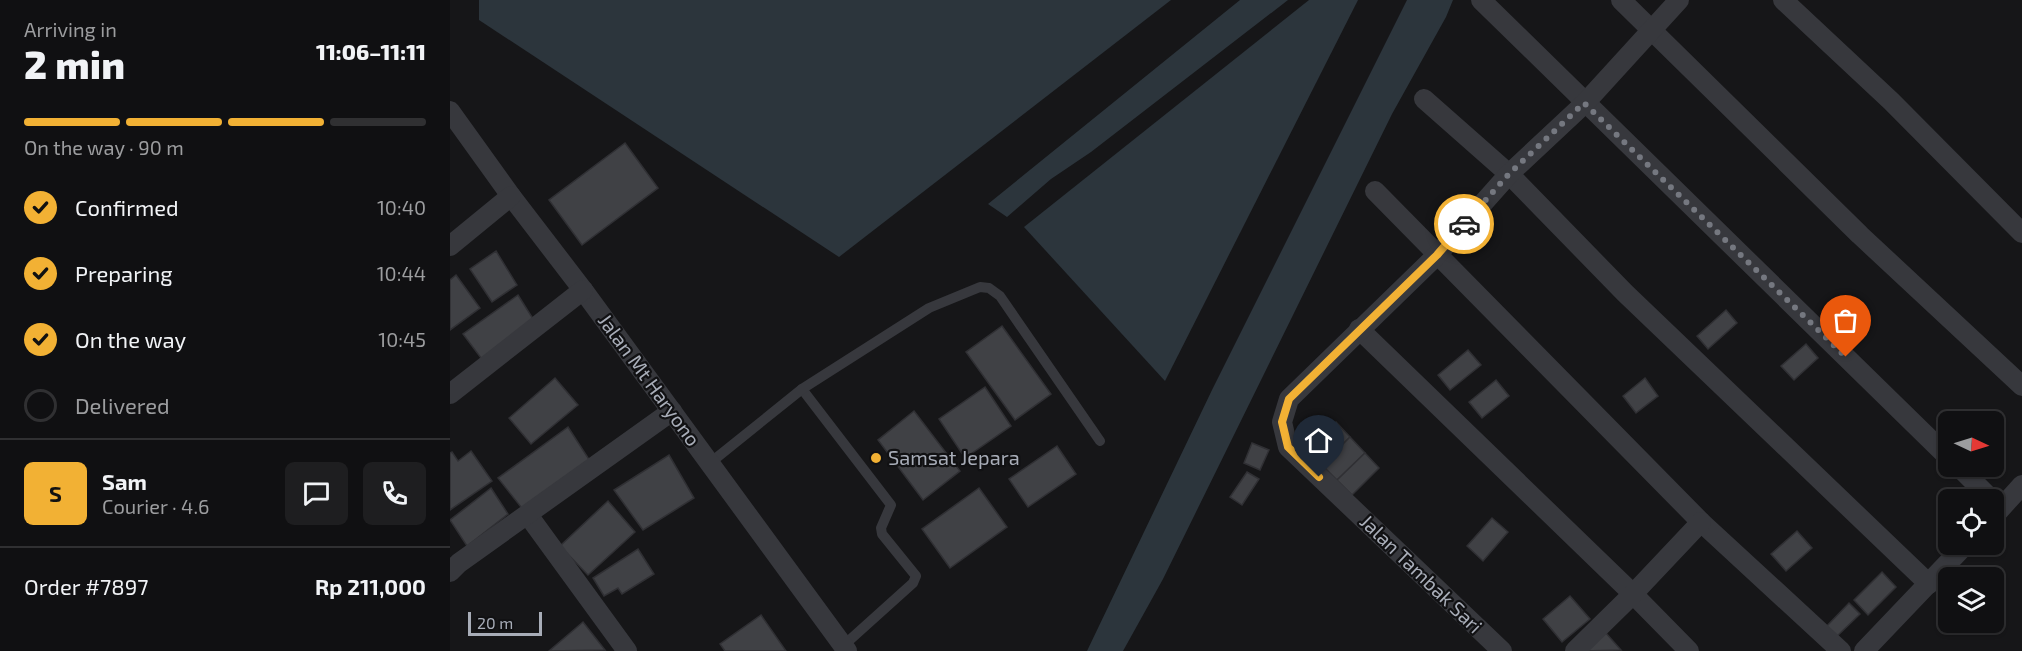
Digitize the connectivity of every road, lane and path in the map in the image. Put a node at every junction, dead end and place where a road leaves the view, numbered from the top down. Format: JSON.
{"nodes":[{"id":1,"x":1481,"y":0,"type":"edge"},
{"id":2,"x":1621,"y":0,"type":"edge"},
{"id":3,"x":1680,"y":0,"type":"edge"},
{"id":4,"x":1783,"y":0,"type":"edge"},
{"id":5,"x":1652,"y":30,"type":"junction"},
{"id":6,"x":1424,"y":99,"type":"dead end"},
{"id":7,"x":1584,"y":103,"type":"junction"},
{"id":8,"x":450,"y":111,"type":"edge"},
{"id":9,"x":1509,"y":174,"type":"junction"},
{"id":10,"x":1375,"y":191,"type":"dead end"},
{"id":11,"x":511,"y":196,"type":"junction"},
{"id":12,"x":2022,"y":233,"type":"edge"},
{"id":13,"x":450,"y":246,"type":"edge"},
{"id":14,"x":1437,"y":255,"type":"junction"},
{"id":15,"x":583,"y":290,"type":"junction"},
{"id":16,"x":1359,"y":329,"type":"junction"},
{"id":17,"x":2022,"y":386,"type":"edge"},
{"id":18,"x":802,"y":389,"type":"junction"},
{"id":19,"x":450,"y":394,"type":"edge"},
{"id":20,"x":672,"y":411,"type":"junction"},
{"id":21,"x":1100,"y":441,"type":"dead end"},
{"id":22,"x":1938,"y":447,"type":"edge"},
{"id":23,"x":710,"y":463,"type":"junction"},
{"id":24,"x":1968,"y":477,"type":"edge"},
{"id":25,"x":2022,"y":485,"type":"edge"},
{"id":26,"x":1979,"y":489,"type":"edge"},
{"id":27,"x":2004,"y":499,"type":"edge"},
{"id":28,"x":528,"y":515,"type":"junction"},
{"id":29,"x":1701,"y":522,"type":"junction"},
{"id":30,"x":1956,"y":555,"type":"edge"},
{"id":31,"x":450,"y":572,"type":"edge"},
{"id":32,"x":1929,"y":584,"type":"junction"},
{"id":33,"x":1633,"y":594,"type":"junction"},
{"id":34,"x":845,"y":648,"type":"edge"},
{"id":35,"x":627,"y":651,"type":"edge"},
{"id":36,"x":1502,"y":651,"type":"edge"},
{"id":37,"x":1575,"y":651,"type":"edge"},
{"id":38,"x":1689,"y":651,"type":"edge"},
{"id":39,"x":1841,"y":651,"type":"edge"},
{"id":40,"x":1864,"y":651,"type":"edge"}],
"edges":[{"from":1,"to":7,"type":"street"},
{"from":2,"to":5,"type":"street"},
{"from":3,"to":5,"type":"street"},
{"from":4,"to":12,"type":"street"},
{"from":5,"to":7,"type":"street"},
{"from":5,"to":17,"type":"street"},
{"from":6,"to":9,"type":"street"},
{"from":7,"to":9,"type":"street"},
{"from":7,"to":22,"type":"street"},
{"from":8,"to":11,"type":"street","name":"Jalan Mt Haryono"},
{"from":9,"to":14,"type":"street"},
{"from":9,"to":32,"type":"street"},
{"from":10,"to":14,"type":"street"},
{"from":11,"to":13,"type":"street"},
{"from":11,"to":15,"type":"street","name":"Jalan Mt Haryono"},
{"from":14,"to":16,"type":"street"},
{"from":14,"to":29,"type":"street"},
{"from":15,"to":19,"type":"street"},
{"from":15,"to":20,"type":"street","name":"Jalan Mt Haryono"},
{"from":16,"to":33,"type":"street"},
{"from":16,"to":36,"type":"street","name":"Jalan Tambak Sari"},
{"from":18,"to":21,"type":"lane"},
{"from":18,"to":23,"type":"lane"},
{"from":18,"to":34,"type":"lane"},
{"from":20,"to":23,"type":"street","name":"Jalan Mt Haryono"},
{"from":20,"to":28,"type":"street"},
{"from":23,"to":34,"type":"street","name":"Jalan Mt Haryono"},
{"from":24,"to":26,"type":"street"},
{"from":25,"to":27,"type":"street"},
{"from":28,"to":31,"type":"street"},
{"from":28,"to":35,"type":"street"},
{"from":29,"to":33,"type":"street"},
{"from":29,"to":39,"type":"street"},
{"from":30,"to":32,"type":"street"},
{"from":32,"to":40,"type":"street"},
{"from":33,"to":37,"type":"street"},
{"from":33,"to":38,"type":"street"}]}
